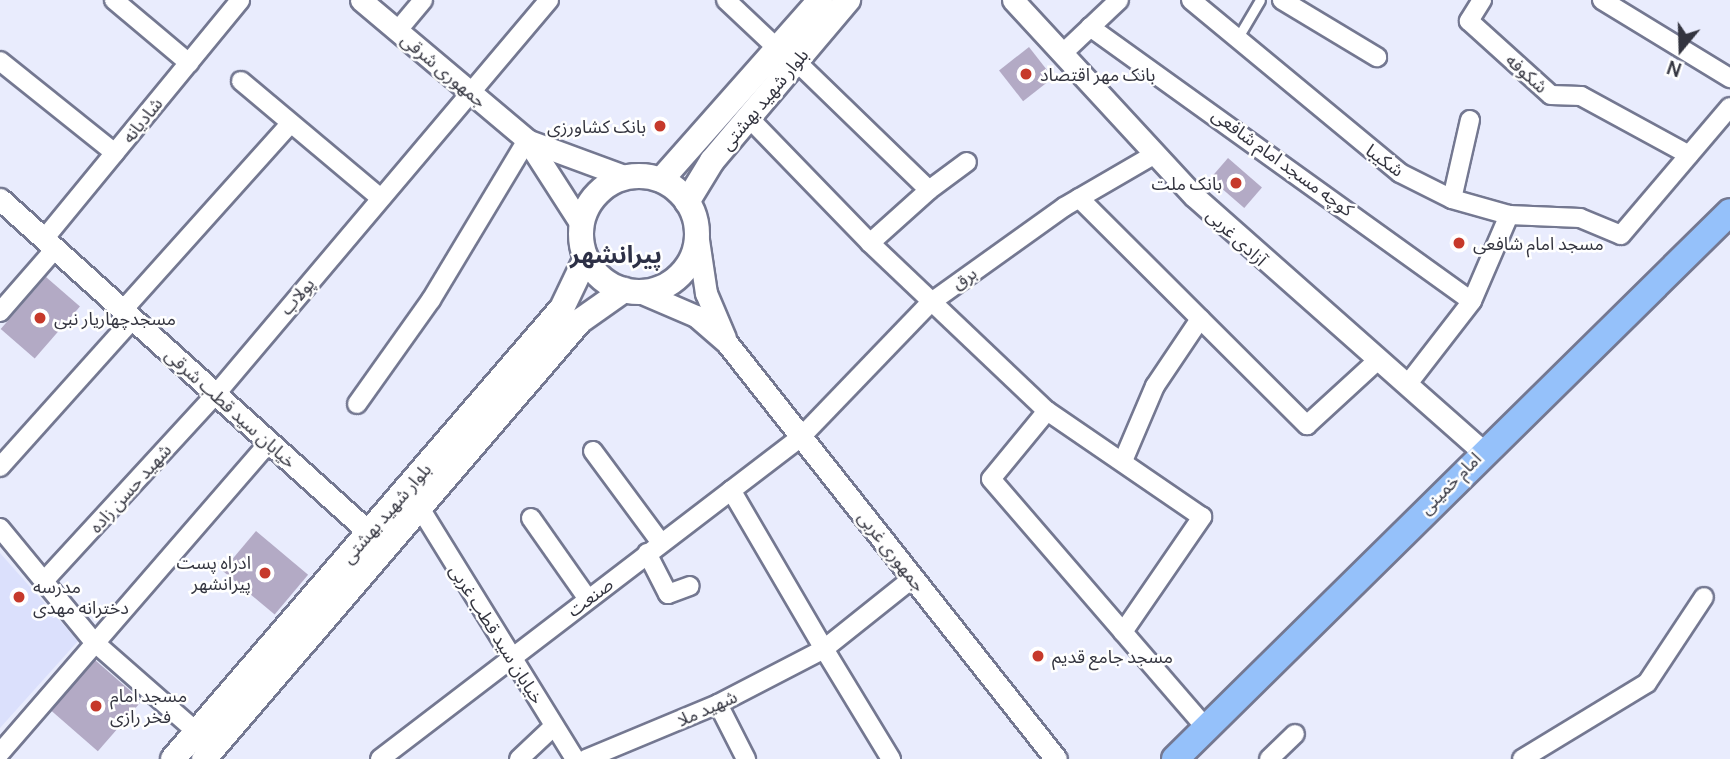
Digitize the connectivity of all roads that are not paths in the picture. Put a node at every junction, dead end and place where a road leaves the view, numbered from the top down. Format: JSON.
{"nodes":[{"id":1,"x":114,"y":0,"type":"edge"},
{"id":2,"x":240,"y":0,"type":"edge"},
{"id":3,"x":360,"y":0,"type":"edge"},
{"id":4,"x":423,"y":0,"type":"edge"},
{"id":5,"x":549,"y":0,"type":"edge"},
{"id":6,"x":726,"y":0,"type":"edge"},
{"id":7,"x":820,"y":0,"type":"edge"},
{"id":8,"x":848,"y":0,"type":"edge"},
{"id":9,"x":1013,"y":0,"type":"edge"},
{"id":10,"x":1119,"y":0,"type":"edge"},
{"id":11,"x":1191,"y":0,"type":"edge"},
{"id":12,"x":1260,"y":0,"type":"edge"},
{"id":13,"x":1282,"y":0,"type":"edge"},
{"id":14,"x":1482,"y":0,"type":"edge"},
{"id":15,"x":1602,"y":0,"type":"edge"},
{"id":16,"x":1090,"y":27,"type":"junction"},
{"id":17,"x":398,"y":30,"type":"junction"},
{"id":18,"x":1237,"y":39,"type":"junction"},
{"id":19,"x":1063,"y":53,"type":"junction"},
{"id":20,"x":786,"y":54,"type":"junction"},
{"id":21,"x":1377,"y":57,"type":"dead end"},
{"id":22,"x":0,"y":61,"type":"edge"},
{"id":23,"x":189,"y":63,"type":"junction"},
{"id":24,"x":1730,"y":78,"type":"edge"},
{"id":25,"x":241,"y":81,"type":"dead end"},
{"id":26,"x":469,"y":92,"type":"junction"},
{"id":27,"x":1730,"y":107,"type":"edge"},
{"id":28,"x":750,"y":119,"type":"junction"},
{"id":29,"x":1470,"y":120,"type":"dead end"},
{"id":30,"x":291,"y":123,"type":"junction"},
{"id":31,"x":527,"y":140,"type":"junction"},
{"id":32,"x":115,"y":153,"type":"junction"},
{"id":33,"x":1155,"y":154,"type":"junction"},
{"id":34,"x":1689,"y":155,"type":"junction"},
{"id":35,"x":967,"y":162,"type":"dead end"},
{"id":36,"x":627,"y":177,"type":"junction"},
{"id":37,"x":662,"y":180,"type":"junction"},
{"id":38,"x":929,"y":190,"type":"junction"},
{"id":39,"x":379,"y":197,"type":"junction"},
{"id":40,"x":1079,"y":198,"type":"junction"},
{"id":41,"x":1452,"y":199,"type":"junction"},
{"id":42,"x":0,"y":200,"type":"edge"},
{"id":43,"x":687,"y":202,"type":"junction"},
{"id":44,"x":1730,"y":212,"type":"edge"},
{"id":45,"x":1509,"y":215,"type":"junction"},
{"id":46,"x":581,"y":223,"type":"junction"},
{"id":47,"x":697,"y":233,"type":"junction"},
{"id":48,"x":870,"y":243,"type":"junction"},
{"id":49,"x":50,"y":244,"type":"junction"},
{"id":50,"x":586,"y":258,"type":"junction"},
{"id":51,"x":632,"y":291,"type":"junction"},
{"id":52,"x":1472,"y":301,"type":"junction"},
{"id":53,"x":930,"y":303,"type":"junction"},
{"id":54,"x":0,"y":312,"type":"edge"},
{"id":55,"x":128,"y":315,"type":"junction"},
{"id":56,"x":1200,"y":319,"type":"junction"},
{"id":57,"x":727,"y":343,"type":"junction"},
{"id":58,"x":1378,"y":360,"type":"junction"},
{"id":59,"x":1407,"y":385,"type":"junction"},
{"id":60,"x":216,"y":394,"type":"junction"},
{"id":61,"x":357,"y":404,"type":"dead end"},
{"id":62,"x":1047,"y":411,"type":"junction"},
{"id":63,"x":802,"y":437,"type":"junction"},
{"id":64,"x":269,"y":442,"type":"junction"},
{"id":65,"x":593,"y":451,"type":"dead end"},
{"id":66,"x":1482,"y":451,"type":"junction"},
{"id":67,"x":1122,"y":460,"type":"junction"},
{"id":68,"x":0,"y":467,"type":"edge"},
{"id":69,"x":731,"y":490,"type":"junction"},
{"id":70,"x":420,"y":508,"type":"junction"},
{"id":71,"x":531,"y":518,"type":"dead end"},
{"id":72,"x":0,"y":528,"type":"edge"},
{"id":73,"x":369,"y":532,"type":"junction"},
{"id":74,"x":654,"y":548,"type":"junction"},
{"id":75,"x":913,"y":578,"type":"junction"},
{"id":76,"x":44,"y":582,"type":"junction"},
{"id":77,"x":690,"y":586,"type":"dead end"},
{"id":78,"x":1704,"y":597,"type":"dead end"},
{"id":79,"x":588,"y":598,"type":"junction"},
{"id":80,"x":1123,"y":632,"type":"junction"},
{"id":81,"x":93,"y":641,"type":"junction"},
{"id":82,"x":824,"y":649,"type":"junction"},
{"id":83,"x":510,"y":657,"type":"junction"},
{"id":84,"x":718,"y":704,"type":"junction"},
{"id":85,"x":554,"y":726,"type":"junction"},
{"id":86,"x":1206,"y":727,"type":"junction"},
{"id":87,"x":197,"y":732,"type":"junction"},
{"id":88,"x":1295,"y":733,"type":"dead end"},
{"id":89,"x":0,"y":753,"type":"edge"},
{"id":90,"x":173,"y":759,"type":"edge"},
{"id":91,"x":204,"y":759,"type":"edge"},
{"id":92,"x":380,"y":759,"type":"edge"},
{"id":93,"x":519,"y":759,"type":"edge"},
{"id":94,"x":575,"y":759,"type":"edge"},
{"id":95,"x":586,"y":759,"type":"edge"},
{"id":96,"x":746,"y":759,"type":"edge"},
{"id":97,"x":891,"y":759,"type":"edge"},
{"id":98,"x":1056,"y":759,"type":"edge"},
{"id":99,"x":1175,"y":759,"type":"edge"},
{"id":100,"x":1269,"y":759,"type":"edge"},
{"id":101,"x":1522,"y":759,"type":"edge"}],
"edges":[{"from":1,"to":23,"type":"street"},
{"from":2,"to":23,"type":"street","name":"شادیانه"},
{"from":3,"to":17,"type":"street","name":"جمهوری شرقی"},
{"from":4,"to":17,"type":"street"},
{"from":5,"to":26,"type":"street","name":"پولاب"},
{"from":6,"to":20,"type":"street"},
{"from":7,"to":20,"type":"main road","name":"بلوار شهید بهشتی"},
{"from":8,"to":20,"type":"main road","name":"بلوار شهید بهشتی"},
{"from":9,"to":19,"type":"street","name":"آزادی غربی"},
{"from":10,"to":16,"type":"street"},
{"from":11,"to":18,"type":"street","name":"شکیبا"},
{"from":12,"to":18,"type":"lane"},
{"from":13,"to":21,"type":"street"},
{"from":14,"to":34,"type":"street","name":"شکوفه"},
{"from":15,"to":24,"type":"street"},
{"from":16,"to":19,"type":"street"},
{"from":16,"to":52,"type":"street","name":"کوچه مسجد امام شافعی"},
{"from":17,"to":26,"type":"street","name":"جمهوری شرقی"},
{"from":18,"to":41,"type":"street","name":"شکیبا"},
{"from":19,"to":33,"type":"street","name":"آزادی غربی"},
{"from":20,"to":28,"type":"main road","name":"بلوار شهید بهشتی"},
{"from":20,"to":37,"type":"main road","name":"بلوار شهید بهشتی"},
{"from":20,"to":38,"type":"street"},
{"from":22,"to":32,"type":"street"},
{"from":23,"to":32,"type":"street","name":"شادیانه"},
{"from":25,"to":30,"type":"street"},
{"from":26,"to":31,"type":"street","name":"جمهوری شرقی"},
{"from":26,"to":39,"type":"street","name":"پولاب"},
{"from":27,"to":34,"type":"street"},
{"from":28,"to":43,"type":"main road","name":"بلوار شهید بهشتی"},
{"from":28,"to":48,"type":"street"},
{"from":29,"to":41,"type":"street"},
{"from":30,"to":39,"type":"street"},
{"from":30,"to":55,"type":"street"},
{"from":31,"to":36,"type":"street"},
{"from":31,"to":46,"type":"street"},
{"from":31,"to":61,"type":"street"},
{"from":32,"to":49,"type":"street","name":"شادیانه"},
{"from":33,"to":40,"type":"street","name":"برق"},
{"from":33,"to":58,"type":"street","name":"آزادی غربی"},
{"from":34,"to":45,"type":"street","name":"شکیبا"},
{"from":35,"to":38,"type":"street"},
{"from":36,"to":37,"type":"main road"},
{"from":36,"to":46,"type":"main road"},
{"from":37,"to":43,"type":"main road"},
{"from":38,"to":48,"type":"street"},
{"from":39,"to":60,"type":"street","name":"پولاب"},
{"from":40,"to":53,"type":"street","name":"برق"},
{"from":40,"to":56,"type":"street"},
{"from":41,"to":45,"type":"street","name":"شکیبا"},
{"from":42,"to":49,"type":"street","name":"خیابان سید قطب شرقی"},
{"from":43,"to":47,"type":"main road"},
{"from":44,"to":66,"type":"main road","name":"امام خمینی"},
{"from":45,"to":52,"type":"street"},
{"from":46,"to":50,"type":"main road"},
{"from":47,"to":51,"type":"main road"},
{"from":47,"to":57,"type":"street"},
{"from":48,"to":53,"type":"street"},
{"from":49,"to":54,"type":"street","name":"شادیانه"},
{"from":49,"to":55,"type":"street","name":"خیابان سید قطب شرقی"},
{"from":50,"to":51,"type":"main road"},
{"from":50,"to":73,"type":"main road","name":"بلوار شهید بهشتی"},
{"from":51,"to":57,"type":"street"},
{"from":51,"to":70,"type":"main road","name":"بلوار شهید بهشتی"},
{"from":52,"to":59,"type":"street"},
{"from":53,"to":62,"type":"street"},
{"from":53,"to":63,"type":"street","name":"برق"},
{"from":55,"to":60,"type":"street","name":"خیابان سید قطب شرقی"},
{"from":55,"to":68,"type":"street"},
{"from":56,"to":58,"type":"street"},
{"from":56,"to":67,"type":"street"},
{"from":57,"to":63,"type":"street","name":"جمهوری غربی"},
{"from":58,"to":59,"type":"street","name":"آزادی غربی"},
{"from":59,"to":66,"type":"street","name":"آزادی غربی"},
{"from":60,"to":64,"type":"street","name":"خیابان سید قطب شرقی"},
{"from":60,"to":76,"type":"street","name":"شهید حسن زاده"},
{"from":62,"to":67,"type":"street"},
{"from":62,"to":80,"type":"street"},
{"from":63,"to":69,"type":"street","name":"صنعت"},
{"from":63,"to":75,"type":"street","name":"جمهوری غربی"},
{"from":64,"to":73,"type":"street","name":"خیابان سید قطب شرقی"},
{"from":64,"to":81,"type":"street"},
{"from":65,"to":74,"type":"street"},
{"from":66,"to":86,"type":"main road","name":"امام خمینی"},
{"from":67,"to":80,"type":"street"},
{"from":69,"to":74,"type":"street","name":"صنعت"},
{"from":69,"to":82,"type":"street"},
{"from":70,"to":83,"type":"street","name":"خیابان سید قطب غربی"},
{"from":70,"to":91,"type":"main road","name":"بلوار شهید بهشتی"},
{"from":71,"to":79,"type":"street"},
{"from":72,"to":76,"type":"street"},
{"from":73,"to":87,"type":"main road","name":"بلوار شهید بهشتی"},
{"from":74,"to":77,"type":"street"},
{"from":74,"to":79,"type":"street","name":"صنعت"},
{"from":75,"to":82,"type":"street","name":"شهید ملا"},
{"from":75,"to":98,"type":"street","name":"جمهوری غربی"},
{"from":76,"to":81,"type":"street"},
{"from":78,"to":101,"type":"street"},
{"from":79,"to":83,"type":"street","name":"صنعت"},
{"from":80,"to":86,"type":"street"},
{"from":81,"to":87,"type":"street"},
{"from":81,"to":89,"type":"street"},
{"from":82,"to":84,"type":"street","name":"شهید ملا"},
{"from":82,"to":97,"type":"street"},
{"from":83,"to":85,"type":"street","name":"خیابان سید قطب غربی"},
{"from":83,"to":92,"type":"street","name":"صنعت"},
{"from":84,"to":95,"type":"street","name":"شهید ملا"},
{"from":84,"to":96,"type":"street"},
{"from":85,"to":93,"type":"street"},
{"from":85,"to":94,"type":"street","name":"خیابان سید قطب غربی"},
{"from":86,"to":99,"type":"main road","name":"امام خمینی"},
{"from":87,"to":90,"type":"main road","name":"بلوار شهید بهشتی"},
{"from":88,"to":100,"type":"street"}]}
